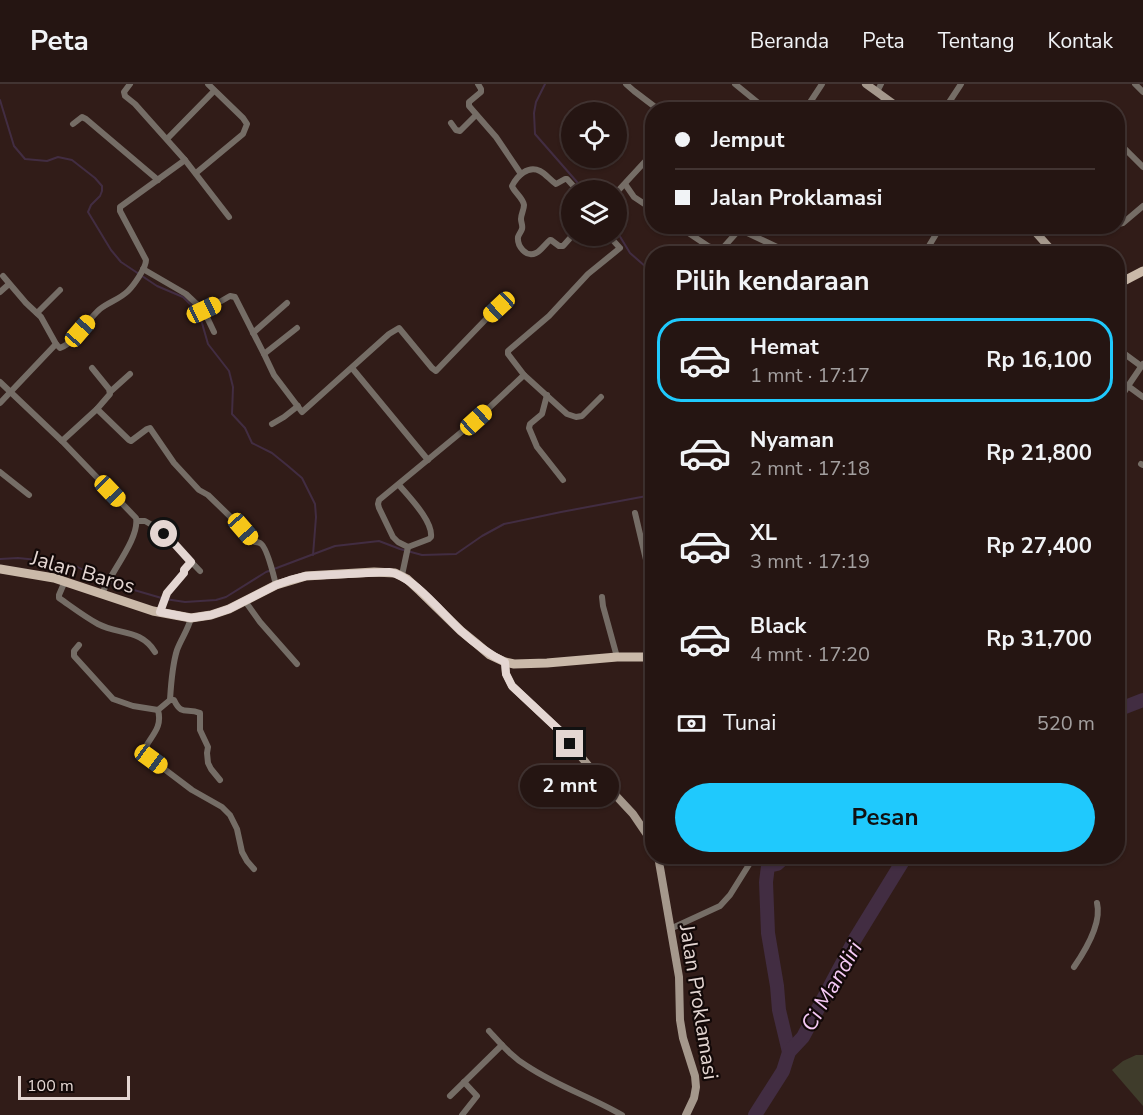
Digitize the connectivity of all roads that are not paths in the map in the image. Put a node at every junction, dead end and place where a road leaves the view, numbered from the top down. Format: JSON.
{"nodes":[{"id":1,"x":130,"y":84,"type":"edge"},
{"id":2,"x":208,"y":84,"type":"edge"},
{"id":3,"x":478,"y":84,"type":"edge"},
{"id":4,"x":626,"y":84,"type":"edge"},
{"id":5,"x":735,"y":84,"type":"edge"},
{"id":6,"x":822,"y":84,"type":"edge"},
{"id":7,"x":866,"y":84,"type":"edge"},
{"id":8,"x":961,"y":84,"type":"edge"},
{"id":9,"x":1135,"y":84,"type":"edge"},
{"id":10,"x":879,"y":88,"type":"edge"},
{"id":11,"x":214,"y":90,"type":"junction"},
{"id":12,"x":1143,"y":92,"type":"edge"},
{"id":13,"x":885,"y":98,"type":"junction"},
{"id":14,"x":648,"y":102,"type":"edge"},
{"id":15,"x":757,"y":102,"type":"edge"},
{"id":16,"x":810,"y":102,"type":"edge"},
{"id":17,"x":883,"y":102,"type":"edge"},
{"id":18,"x":891,"y":102,"type":"edge"},
{"id":19,"x":949,"y":102,"type":"edge"},
{"id":20,"x":476,"y":115,"type":"junction"},
{"id":21,"x":451,"y":123,"type":"dead end"},
{"id":22,"x":73,"y":124,"type":"dead end"},
{"id":23,"x":167,"y":139,"type":"junction"},
{"id":24,"x":1125,"y":149,"type":"edge"},
{"id":25,"x":185,"y":160,"type":"junction"},
{"id":26,"x":645,"y":162,"type":"edge"},
{"id":27,"x":1143,"y":167,"type":"edge"},
{"id":28,"x":196,"y":173,"type":"junction"},
{"id":29,"x":521,"y":174,"type":"junction"},
{"id":30,"x":158,"y":180,"type":"junction"},
{"id":31,"x":561,"y":182,"type":"edge"},
{"id":32,"x":627,"y":182,"type":"edge"},
{"id":33,"x":627,"y":187,"type":"edge"},
{"id":34,"x":645,"y":204,"type":"edge"},
{"id":35,"x":1143,"y":206,"type":"edge"},
{"id":36,"x":230,"y":217,"type":"dead end"},
{"id":37,"x":1125,"y":221,"type":"edge"},
{"id":38,"x":690,"y":234,"type":"edge"},
{"id":39,"x":735,"y":234,"type":"edge"},
{"id":40,"x":750,"y":234,"type":"edge"},
{"id":41,"x":1037,"y":234,"type":"edge"},
{"id":42,"x":561,"y":246,"type":"edge"},
{"id":43,"x":618,"y":246,"type":"edge"},
{"id":44,"x":708,"y":246,"type":"edge"},
{"id":45,"x":725,"y":246,"type":"edge"},
{"id":46,"x":775,"y":246,"type":"edge"},
{"id":47,"x":1048,"y":246,"type":"edge"},
{"id":48,"x":142,"y":271,"type":"junction"},
{"id":49,"x":1143,"y":271,"type":"edge"},
{"id":50,"x":3,"y":276,"type":"dead end"},
{"id":51,"x":1125,"y":280,"type":"edge"},
{"id":52,"x":9,"y":284,"type":"junction"},
{"id":53,"x":60,"y":290,"type":"dead end"},
{"id":54,"x":0,"y":292,"type":"edge"},
{"id":55,"x":508,"y":298,"type":"dead end"},
{"id":56,"x":287,"y":303,"type":"dead end"},
{"id":57,"x":204,"y":310,"type":"junction"},
{"id":58,"x":37,"y":313,"type":"junction"},
{"id":59,"x":297,"y":328,"type":"dead end"},
{"id":60,"x":214,"y":332,"type":"dead end"},
{"id":61,"x":254,"y":333,"type":"junction"},
{"id":62,"x":56,"y":344,"type":"junction"},
{"id":63,"x":264,"y":354,"type":"junction"},
{"id":64,"x":1125,"y":354,"type":"edge"},
{"id":65,"x":1142,"y":365,"type":"edge"},
{"id":66,"x":92,"y":368,"type":"dead end"},
{"id":67,"x":352,"y":368,"type":"junction"},
{"id":68,"x":130,"y":374,"type":"dead end"},
{"id":69,"x":525,"y":375,"type":"junction"},
{"id":70,"x":0,"y":382,"type":"edge"},
{"id":71,"x":1128,"y":387,"type":"junction"},
{"id":72,"x":10,"y":392,"type":"junction"},
{"id":73,"x":110,"y":392,"type":"junction"},
{"id":74,"x":1125,"y":392,"type":"edge"},
{"id":75,"x":547,"y":395,"type":"junction"},
{"id":76,"x":601,"y":397,"type":"dead end"},
{"id":77,"x":1143,"y":397,"type":"edge"},
{"id":78,"x":0,"y":403,"type":"edge"},
{"id":79,"x":298,"y":406,"type":"junction"},
{"id":80,"x":97,"y":409,"type":"junction"},
{"id":81,"x":272,"y":424,"type":"dead end"},
{"id":82,"x":62,"y":441,"type":"junction"},
{"id":83,"x":428,"y":460,"type":"junction"},
{"id":84,"x":0,"y":472,"type":"edge"},
{"id":85,"x":563,"y":480,"type":"dead end"},
{"id":86,"x":399,"y":485,"type":"junction"},
{"id":87,"x":28,"y":495,"type":"dead end"},
{"id":88,"x":635,"y":513,"type":"dead end"},
{"id":89,"x":137,"y":521,"type":"junction"},
{"id":90,"x":408,"y":548,"type":"junction"},
{"id":91,"x":645,"y":555,"type":"edge"},
{"id":92,"x":191,"y":562,"type":"junction"},
{"id":93,"x":0,"y":569,"type":"edge"},
{"id":94,"x":200,"y":571,"type":"dead end"},
{"id":95,"x":402,"y":575,"type":"junction"},
{"id":96,"x":66,"y":581,"type":"junction"},
{"id":97,"x":275,"y":581,"type":"junction"},
{"id":98,"x":103,"y":590,"type":"junction"},
{"id":99,"x":602,"y":597,"type":"dead end"},
{"id":100,"x":245,"y":601,"type":"junction"},
{"id":101,"x":163,"y":604,"type":"junction"},
{"id":102,"x":191,"y":618,"type":"junction"},
{"id":103,"x":80,"y":645,"type":"dead end"},
{"id":104,"x":155,"y":652,"type":"dead end"},
{"id":105,"x":617,"y":657,"type":"junction"},
{"id":106,"x":645,"y":657,"type":"edge"},
{"id":107,"x":505,"y":662,"type":"junction"},
{"id":108,"x":297,"y":664,"type":"dead end"},
{"id":109,"x":170,"y":700,"type":"junction"},
{"id":110,"x":158,"y":710,"type":"junction"},
{"id":111,"x":220,"y":780,"type":"dead end"},
{"id":112,"x":645,"y":832,"type":"edge"},
{"id":113,"x":659,"y":864,"type":"edge"},
{"id":114,"x":749,"y":864,"type":"edge"},
{"id":115,"x":254,"y":869,"type":"dead end"},
{"id":116,"x":1097,"y":903,"type":"dead end"},
{"id":117,"x":670,"y":929,"type":"junction"},
{"id":118,"x":1074,"y":967,"type":"dead end"},
{"id":119,"x":489,"y":1031,"type":"dead end"},
{"id":120,"x":502,"y":1045,"type":"junction"},
{"id":121,"x":464,"y":1082,"type":"junction"},
{"id":122,"x":450,"y":1096,"type":"dead end"},
{"id":123,"x":462,"y":1115,"type":"edge"},
{"id":124,"x":622,"y":1115,"type":"edge"},
{"id":125,"x":686,"y":1115,"type":"edge"}],
"edges":[{"from":1,"to":23,"type":"street"},
{"from":2,"to":11,"type":"street"},
{"from":3,"to":20,"type":"street"},
{"from":4,"to":14,"type":"street"},
{"from":5,"to":15,"type":"street"},
{"from":6,"to":16,"type":"street"},
{"from":7,"to":10,"type":"street"},
{"from":8,"to":19,"type":"street"},
{"from":9,"to":12,"type":"street"},
{"from":10,"to":13,"type":"street"},
{"from":11,"to":23,"type":"street"},
{"from":11,"to":28,"type":"street"},
{"from":13,"to":17,"type":"street"},
{"from":13,"to":18,"type":"street"},
{"from":20,"to":21,"type":"street"},
{"from":20,"to":29,"type":"street"},
{"from":22,"to":30,"type":"street"},
{"from":23,"to":25,"type":"street"},
{"from":24,"to":27,"type":"street"},
{"from":25,"to":28,"type":"street"},
{"from":25,"to":30,"type":"street"},
{"from":26,"to":32,"type":"street"},
{"from":28,"to":36,"type":"street"},
{"from":29,"to":31,"type":"street"},
{"from":29,"to":42,"type":"street"},
{"from":30,"to":48,"type":"street"},
{"from":33,"to":34,"type":"street"},
{"from":35,"to":37,"type":"street"},
{"from":38,"to":44,"type":"street"},
{"from":39,"to":45,"type":"street"},
{"from":40,"to":46,"type":"street"},
{"from":41,"to":47,"type":"street"},
{"from":43,"to":69,"type":"street"},
{"from":48,"to":57,"type":"street"},
{"from":48,"to":62,"type":"street"},
{"from":49,"to":51,"type":"main road"},
{"from":50,"to":52,"type":"street"},
{"from":52,"to":54,"type":"street"},
{"from":52,"to":58,"type":"street"},
{"from":53,"to":58,"type":"street"},
{"from":55,"to":67,"type":"street"},
{"from":56,"to":61,"type":"street"},
{"from":57,"to":60,"type":"street"},
{"from":57,"to":61,"type":"street"},
{"from":58,"to":62,"type":"street"},
{"from":59,"to":63,"type":"street"},
{"from":61,"to":63,"type":"street"},
{"from":62,"to":72,"type":"street"},
{"from":63,"to":79,"type":"street"},
{"from":64,"to":65,"type":"street"},
{"from":65,"to":71,"type":"street"},
{"from":66,"to":73,"type":"street"},
{"from":67,"to":79,"type":"street"},
{"from":67,"to":83,"type":"street"},
{"from":68,"to":73,"type":"street"},
{"from":69,"to":75,"type":"street"},
{"from":69,"to":83,"type":"street"},
{"from":70,"to":72,"type":"street"},
{"from":71,"to":74,"type":"street"},
{"from":71,"to":77,"type":"street"},
{"from":72,"to":78,"type":"street"},
{"from":72,"to":82,"type":"street"},
{"from":73,"to":80,"type":"street"},
{"from":75,"to":76,"type":"street"},
{"from":75,"to":85,"type":"street"},
{"from":79,"to":81,"type":"street"},
{"from":80,"to":82,"type":"street"},
{"from":80,"to":97,"type":"street"},
{"from":82,"to":89,"type":"street"},
{"from":83,"to":86,"type":"street"},
{"from":84,"to":87,"type":"street"},
{"from":86,"to":90,"type":"street"},
{"from":86,"to":90,"type":"street"},
{"from":88,"to":91,"type":"street"},
{"from":89,"to":92,"type":"street"},
{"from":89,"to":98,"type":"street"},
{"from":90,"to":95,"type":"street"},
{"from":92,"to":94,"type":"street"},
{"from":92,"to":101,"type":"street"},
{"from":93,"to":96,"type":"main road","name":"Jalan Baros"},
{"from":95,"to":97,"type":"main road","name":"Jalan Baros"},
{"from":95,"to":107,"type":"main road"},
{"from":96,"to":98,"type":"main road","name":"Jalan Baros"},
{"from":96,"to":104,"type":"street"},
{"from":97,"to":100,"type":"main road","name":"Jalan Baros"},
{"from":98,"to":101,"type":"main road","name":"Jalan Baros"},
{"from":99,"to":105,"type":"street"},
{"from":100,"to":102,"type":"main road","name":"Jalan Baros"},
{"from":100,"to":108,"type":"street"},
{"from":101,"to":102,"type":"main road","name":"Jalan Baros"},
{"from":102,"to":109,"type":"street"},
{"from":103,"to":110,"type":"street"},
{"from":105,"to":106,"type":"main road"},
{"from":105,"to":107,"type":"main road"},
{"from":107,"to":112,"type":"street"},
{"from":109,"to":110,"type":"street"},
{"from":109,"to":111,"type":"street"},
{"from":110,"to":115,"type":"street"},
{"from":113,"to":117,"type":"street","name":"Jalan Proklamasi"},
{"from":114,"to":117,"type":"street"},
{"from":116,"to":118,"type":"street"},
{"from":117,"to":125,"type":"street","name":"Jalan Proklamasi"},
{"from":119,"to":120,"type":"street"},
{"from":120,"to":121,"type":"street"},
{"from":120,"to":124,"type":"street"},
{"from":121,"to":122,"type":"street"},
{"from":121,"to":123,"type":"street"}]}
